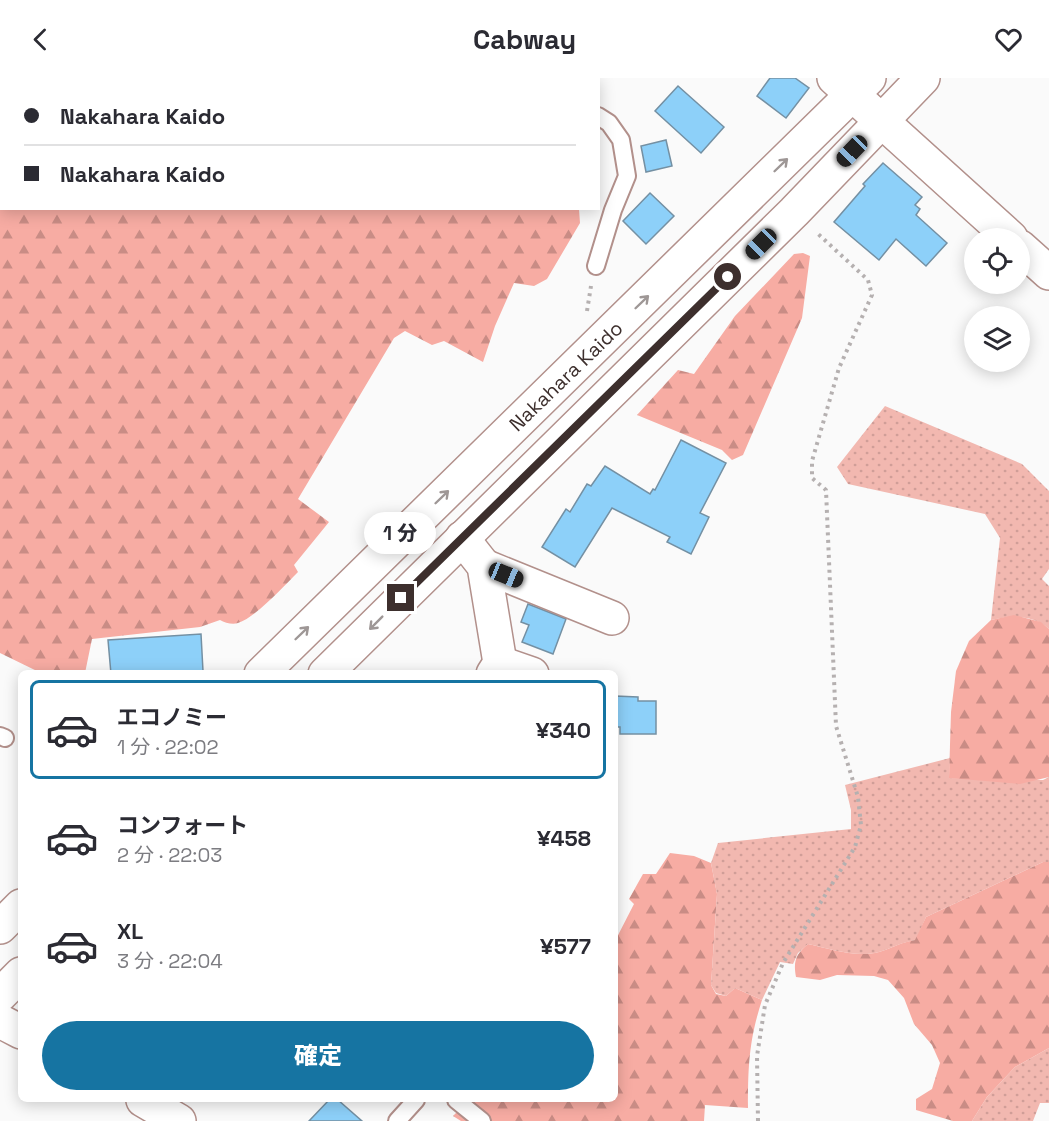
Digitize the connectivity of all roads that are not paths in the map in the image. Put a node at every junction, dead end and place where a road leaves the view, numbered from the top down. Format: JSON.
{"nodes":[{"id":1,"x":923,"y":78,"type":"edge"},
{"id":2,"x":852,"y":83,"type":"edge"},
{"id":3,"x":600,"y":117,"type":"edge"},
{"id":4,"x":881,"y":120,"type":"junction"},
{"id":5,"x":1000,"y":228,"type":"edge"},
{"id":6,"x":1030,"y":256,"type":"edge"},
{"id":7,"x":596,"y":266,"type":"road end"},
{"id":8,"x":1049,"y":273,"type":"edge"},
{"id":9,"x":462,"y":538,"type":"junction"},
{"id":10,"x":484,"y":566,"type":"junction"},
{"id":11,"x":612,"y":618,"type":"dead end"},
{"id":12,"x":496,"y":668,"type":"edge"},
{"id":13,"x":265,"y":670,"type":"edge"},
{"id":14,"x":329,"y":670,"type":"edge"},
{"id":15,"x":18,"y":909,"type":"edge"},
{"id":16,"x":0,"y":927,"type":"edge"},
{"id":17,"x":18,"y":977,"type":"edge"},
{"id":18,"x":0,"y":995,"type":"edge"},
{"id":19,"x":0,"y":1021,"type":"edge"},
{"id":20,"x":18,"y":1030,"type":"edge"},
{"id":21,"x":146,"y":1102,"type":"edge"},
{"id":22,"x":414,"y":1102,"type":"edge"},
{"id":23,"x":458,"y":1102,"type":"edge"},
{"id":24,"x":179,"y":1121,"type":"edge"},
{"id":25,"x":397,"y":1121,"type":"edge"},
{"id":26,"x":482,"y":1121,"type":"edge"}],
"edges":[{"from":1,"to":4,"type":"main road"},
{"from":2,"to":4,"type":"main road"},
{"from":13,"to":2,"type":"main road","name":"Nakahara Kaido","one_way":true},
{"from":3,"to":7,"type":"lane"},
{"from":4,"to":5,"type":"main road"},
{"from":4,"to":9,"type":"main road"},
{"from":6,"to":8,"type":"main road"},
{"from":9,"to":10,"type":"main road"},
{"from":9,"to":14,"type":"main road","one_way":true},
{"from":10,"to":11,"type":"main road"},
{"from":10,"to":12,"type":"main road"},
{"from":15,"to":16,"type":"main road"},
{"from":17,"to":18,"type":"main road"},
{"from":19,"to":20,"type":"main road"},
{"from":21,"to":24,"type":"main road"},
{"from":22,"to":25,"type":"lane"},
{"from":23,"to":26,"type":"lane"}]}
